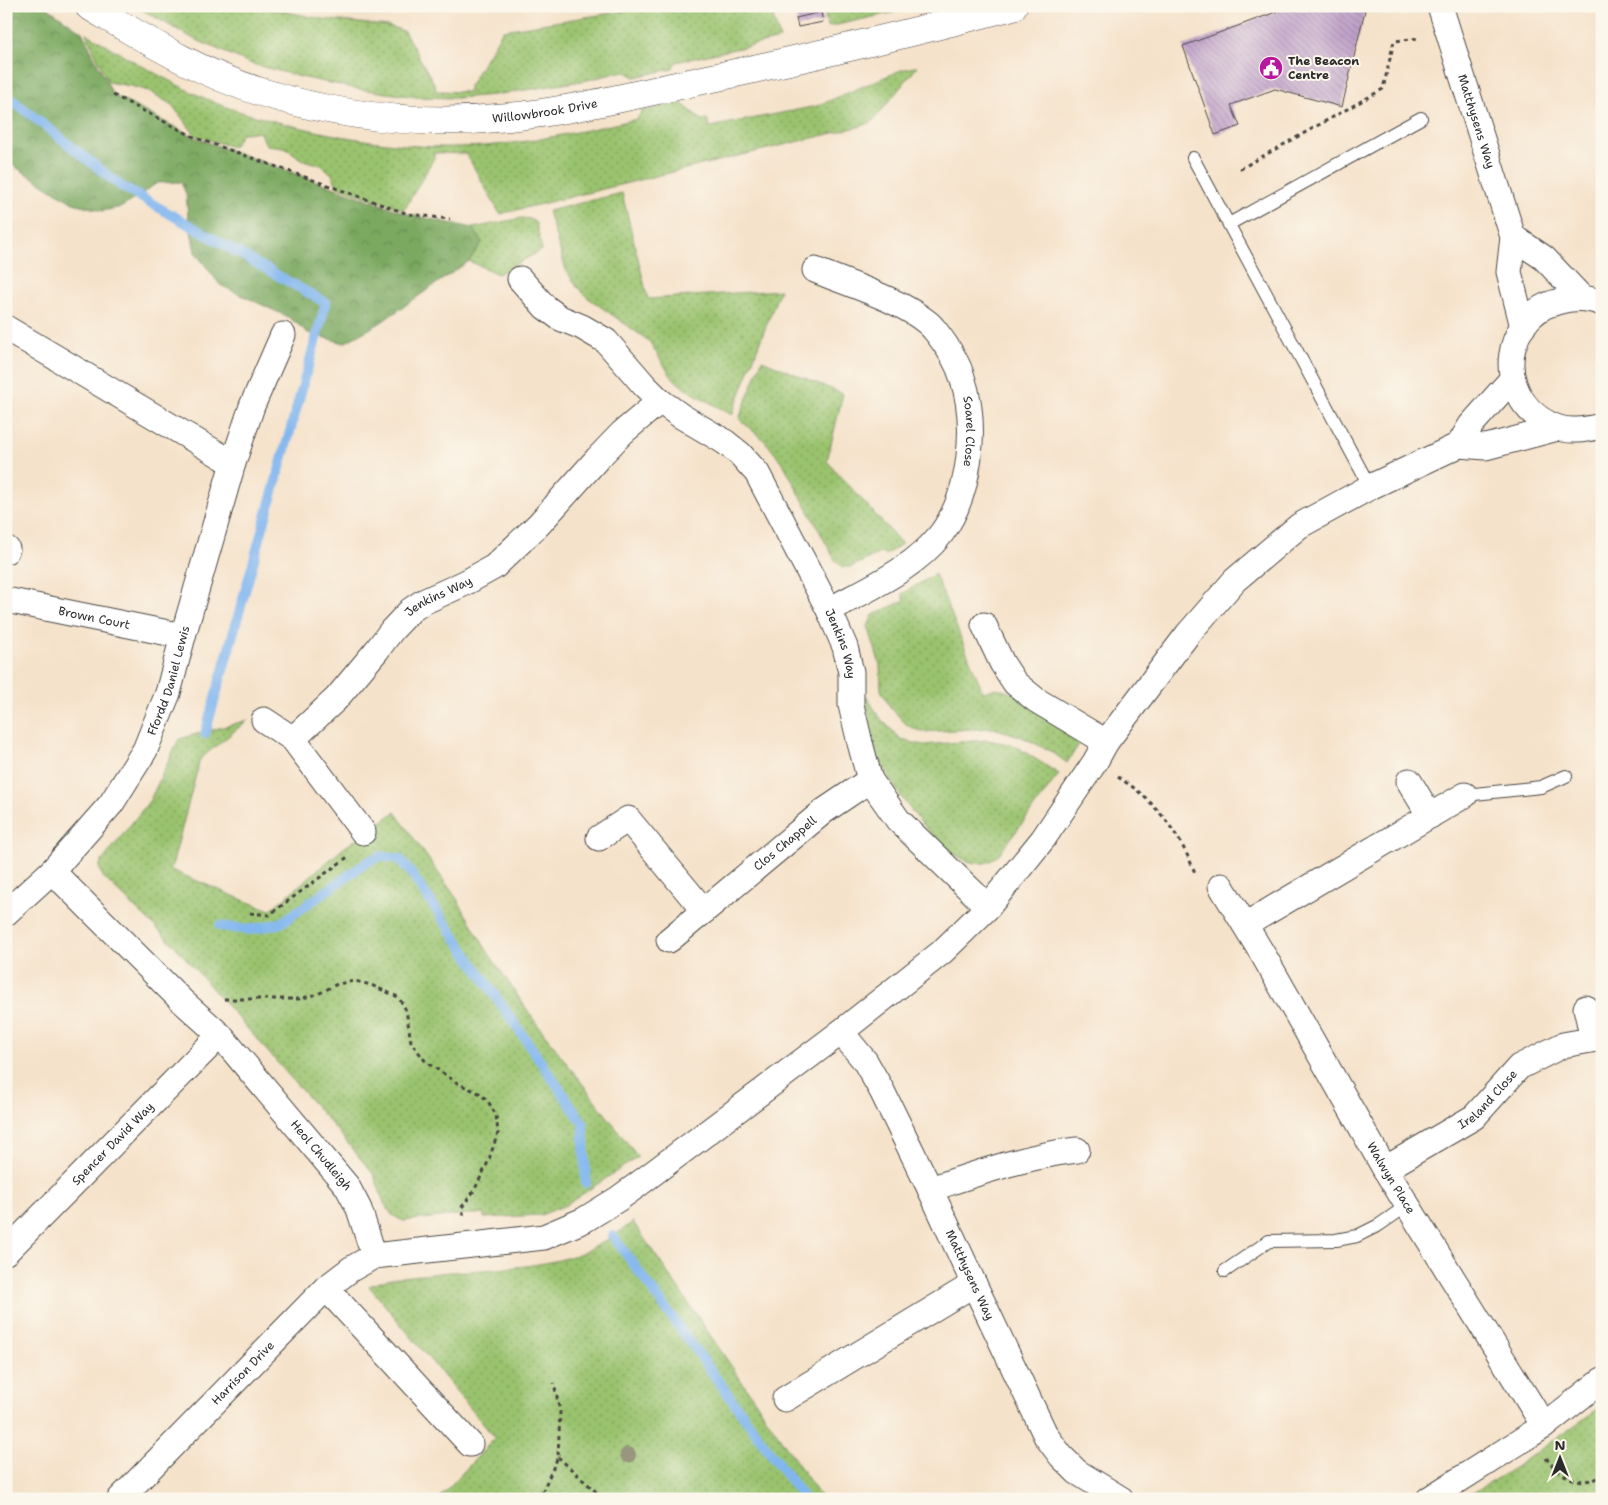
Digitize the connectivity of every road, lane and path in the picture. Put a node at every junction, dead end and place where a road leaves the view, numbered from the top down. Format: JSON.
{"nodes":[{"id":1,"x":89,"y":6,"type":"edge"},
{"id":2,"x":1013,"y":6,"type":"edge"},
{"id":3,"x":1440,"y":6,"type":"edge"},
{"id":4,"x":1422,"y":38,"type":"dead end"},
{"id":5,"x":113,"y":95,"type":"dead end"},
{"id":6,"x":1421,"y":118,"type":"dead end"},
{"id":7,"x":1193,"y":158,"type":"dead end"},
{"id":8,"x":1240,"y":169,"type":"dead end"},
{"id":9,"x":450,"y":219,"type":"dead end"},
{"id":10,"x":1229,"y":224,"type":"junction"},
{"id":11,"x":1513,"y":237,"type":"junction"},
{"id":12,"x":815,"y":270,"type":"dead end"},
{"id":13,"x":520,"y":279,"type":"dead end"},
{"id":14,"x":1592,"y":301,"type":"edge"},
{"id":15,"x":1523,"y":327,"type":"junction"},
{"id":16,"x":6,"y":328,"type":"edge"},
{"id":17,"x":283,"y":335,"type":"dead end"},
{"id":18,"x":1512,"y":379,"type":"junction"},
{"id":19,"x":660,"y":401,"type":"junction"},
{"id":20,"x":1558,"y":428,"type":"junction"},
{"id":21,"x":1599,"y":430,"type":"edge"},
{"id":22,"x":1459,"y":445,"type":"junction"},
{"id":23,"x":232,"y":462,"type":"junction"},
{"id":24,"x":1370,"y":487,"type":"junction"},
{"id":25,"x":6,"y":600,"type":"edge"},
{"id":26,"x":829,"y":610,"type":"junction"},
{"id":27,"x":984,"y":625,"type":"dead end"},
{"id":28,"x":183,"y":636,"type":"junction"},
{"id":29,"x":264,"y":720,"type":"dead end"},
{"id":30,"x":294,"y":739,"type":"junction"},
{"id":31,"x":1101,"y":752,"type":"junction"},
{"id":32,"x":1566,"y":776,"type":"dead end"},
{"id":33,"x":870,"y":780,"type":"junction"},
{"id":34,"x":1409,"y":781,"type":"dead end"},
{"id":35,"x":1465,"y":795,"type":"joint"},
{"id":36,"x":1430,"y":816,"type":"junction"},
{"id":37,"x":363,"y":832,"type":"joint"},
{"id":38,"x":599,"y":838,"type":"dead end"},
{"id":39,"x":52,"y":871,"type":"junction"},
{"id":40,"x":1221,"y":886,"type":"joint"},
{"id":41,"x":988,"y":907,"type":"junction"},
{"id":42,"x":704,"y":911,"type":"junction"},
{"id":43,"x":6,"y":913,"type":"edge"},
{"id":44,"x":250,"y":913,"type":"dead end"},
{"id":45,"x":1245,"y":925,"type":"junction"},
{"id":46,"x":669,"y":940,"type":"dead end"},
{"id":47,"x":220,"y":999,"type":"dead end"},
{"id":48,"x":1586,"y":1008,"type":"dead end"},
{"id":49,"x":841,"y":1032,"type":"junction"},
{"id":50,"x":220,"y":1035,"type":"junction"},
{"id":51,"x":1598,"y":1039,"type":"edge"},
{"id":52,"x":1077,"y":1150,"type":"dead end"},
{"id":53,"x":1385,"y":1169,"type":"junction"},
{"id":54,"x":930,"y":1189,"type":"junction"},
{"id":55,"x":1408,"y":1205,"type":"junction"},
{"id":56,"x":464,"y":1221,"type":"dead end"},
{"id":57,"x":6,"y":1252,"type":"edge"},
{"id":58,"x":374,"y":1256,"type":"junction"},
{"id":59,"x":1225,"y":1271,"type":"dead end"},
{"id":60,"x":974,"y":1284,"type":"junction"},
{"id":61,"x":326,"y":1288,"type":"junction"},
{"id":62,"x":1602,"y":1380,"type":"edge"},
{"id":63,"x":554,"y":1383,"type":"dead end"},
{"id":64,"x":785,"y":1399,"type":"dead end"},
{"id":65,"x":1536,"y":1431,"type":"junction"},
{"id":66,"x":470,"y":1444,"type":"dead end"},
{"id":67,"x":558,"y":1456,"type":"junction"},
{"id":68,"x":1602,"y":1476,"type":"edge"},
{"id":69,"x":120,"y":1499,"type":"edge"},
{"id":70,"x":539,"y":1499,"type":"edge"},
{"id":71,"x":604,"y":1499,"type":"edge"},
{"id":72,"x":1121,"y":1499,"type":"edge"},
{"id":73,"x":1428,"y":1499,"type":"edge"}],
"edges":[{"from":1,"to":2,"type":"street","name":"Willowbrook Drive"},
{"from":3,"to":11,"type":"street","name":"Matthysens Way"},
{"from":4,"to":8,"type":"path"},
{"from":5,"to":9,"type":"path"},
{"from":6,"to":10,"type":"lane"},
{"from":7,"to":10,"type":"lane"},
{"from":10,"to":24,"type":"lane"},
{"from":11,"to":14,"type":"street"},
{"from":11,"to":15,"type":"street","name":"Matthysens Way"},
{"from":12,"to":26,"type":"street","name":"Soarel Close"},
{"from":13,"to":19,"type":"street","name":"Jenkins Way"},
{"from":14,"to":15,"type":"street"},
{"from":15,"to":18,"type":"street"},
{"from":16,"to":23,"type":"street"},
{"from":17,"to":23,"type":"street","name":"Ffordd Daniel Lewis"},
{"from":18,"to":20,"type":"street"},
{"from":18,"to":22,"type":"street"},
{"from":19,"to":26,"type":"street","name":"Jenkins Way"},
{"from":19,"to":30,"type":"street","name":"Jenkins Way"},
{"from":20,"to":21,"type":"street"},
{"from":20,"to":22,"type":"street"},
{"from":22,"to":24,"type":"street"},
{"from":23,"to":28,"type":"street","name":"Ffordd Daniel Lewis"},
{"from":24,"to":31,"type":"street"},
{"from":25,"to":28,"type":"street","name":"Brown Court"},
{"from":26,"to":33,"type":"street","name":"Jenkins Way"},
{"from":27,"to":31,"type":"street"},
{"from":28,"to":39,"type":"street","name":"Ffordd Daniel Lewis"},
{"from":29,"to":30,"type":"street"},
{"from":30,"to":37,"type":"street"},
{"from":31,"to":40,"type":"path"},
{"from":31,"to":41,"type":"street"},
{"from":32,"to":35,"type":"lane"},
{"from":33,"to":41,"type":"street","name":"Jenkins Way"},
{"from":33,"to":42,"type":"street","name":"Clos Chappell"},
{"from":34,"to":36,"type":"street"},
{"from":35,"to":36,"type":"street"},
{"from":36,"to":45,"type":"street"},
{"from":37,"to":44,"type":"path"},
{"from":38,"to":42,"type":"street"},
{"from":39,"to":43,"type":"street"},
{"from":39,"to":50,"type":"street","name":"Heol Chudleigh"},
{"from":40,"to":45,"type":"street","name":"Walwyn Place"},
{"from":41,"to":49,"type":"street"},
{"from":42,"to":46,"type":"street","name":"Clos Chappell"},
{"from":45,"to":53,"type":"street","name":"Walwyn Place"},
{"from":47,"to":56,"type":"path"},
{"from":48,"to":51,"type":"street","name":"Ireland Close"},
{"from":49,"to":54,"type":"street","name":"Matthysens Way"},
{"from":49,"to":58,"type":"street"},
{"from":50,"to":57,"type":"street","name":"Spencer David Way"},
{"from":50,"to":58,"type":"street","name":"Heol Chudleigh"},
{"from":51,"to":53,"type":"street","name":"Ireland Close"},
{"from":52,"to":54,"type":"street"},
{"from":53,"to":55,"type":"street","name":"Walwyn Place"},
{"from":54,"to":60,"type":"street","name":"Matthysens Way"},
{"from":55,"to":59,"type":"lane"},
{"from":55,"to":65,"type":"street","name":"Walwyn Place"},
{"from":58,"to":61,"type":"street","name":"Harrison Drive"},
{"from":60,"to":64,"type":"street"},
{"from":60,"to":72,"type":"street","name":"Matthysens Way"},
{"from":61,"to":66,"type":"street"},
{"from":61,"to":69,"type":"street","name":"Harrison Drive"},
{"from":62,"to":65,"type":"street"},
{"from":63,"to":67,"type":"path"},
{"from":65,"to":68,"type":"path"},
{"from":65,"to":73,"type":"street"},
{"from":67,"to":70,"type":"path"},
{"from":67,"to":71,"type":"path"}]}
